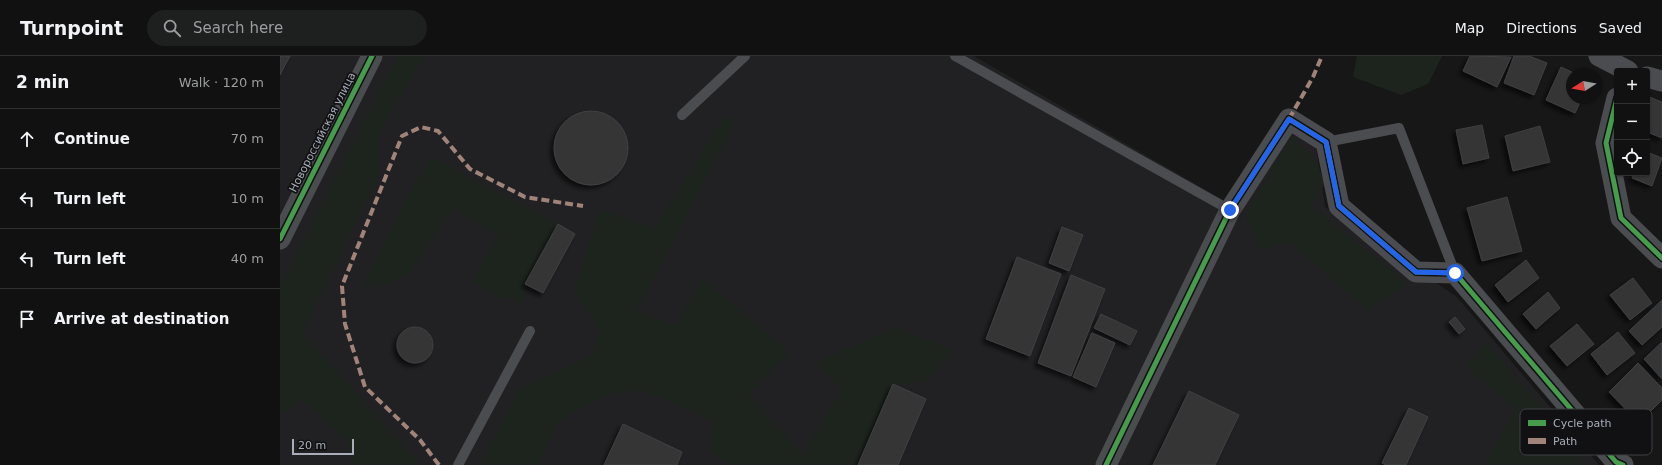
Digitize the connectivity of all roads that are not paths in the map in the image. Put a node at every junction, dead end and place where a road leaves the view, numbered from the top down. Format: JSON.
{"nodes":[{"id":1,"x":372,"y":56,"type":"edge"},
{"id":2,"x":745,"y":56,"type":"edge"},
{"id":3,"x":955,"y":56,"type":"edge"},
{"id":4,"x":1599,"y":56,"type":"edge"},
{"id":5,"x":1620,"y":68,"type":"edge"},
{"id":6,"x":1650,"y":78,"type":"edge"},
{"id":7,"x":1662,"y":81,"type":"edge"},
{"id":8,"x":1616,"y":104,"type":"edge"},
{"id":9,"x":682,"y":115,"type":"dead end"},
{"id":10,"x":1326,"y":142,"type":"junction"},
{"id":11,"x":1230,"y":210,"type":"junction"},
{"id":12,"x":280,"y":239,"type":"edge"},
{"id":13,"x":1662,"y":258,"type":"edge"},
{"id":14,"x":1455,"y":273,"type":"junction"},
{"id":15,"x":530,"y":331,"type":"dead end"},
{"id":16,"x":1573,"y":409,"type":"edge"},
{"id":17,"x":1613,"y":455,"type":"edge"},
{"id":18,"x":1620,"y":463,"type":"edge"},
{"id":19,"x":458,"y":465,"type":"edge"},
{"id":20,"x":1106,"y":465,"type":"edge"}],
"edges":[{"from":1,"to":12,"type":"street","name":"Новороссийская улица"},
{"from":2,"to":9,"type":"lane"},
{"from":3,"to":11,"type":"lane"},
{"from":4,"to":5,"type":"street"},
{"from":6,"to":7,"type":"street"},
{"from":8,"to":13,"type":"street"},
{"from":10,"to":11,"type":"street"},
{"from":10,"to":14,"type":"street"},
{"from":10,"to":14,"type":"lane"},
{"from":11,"to":20,"type":"street"},
{"from":14,"to":16,"type":"street"},
{"from":15,"to":19,"type":"lane"},
{"from":17,"to":18,"type":"street"}]}
